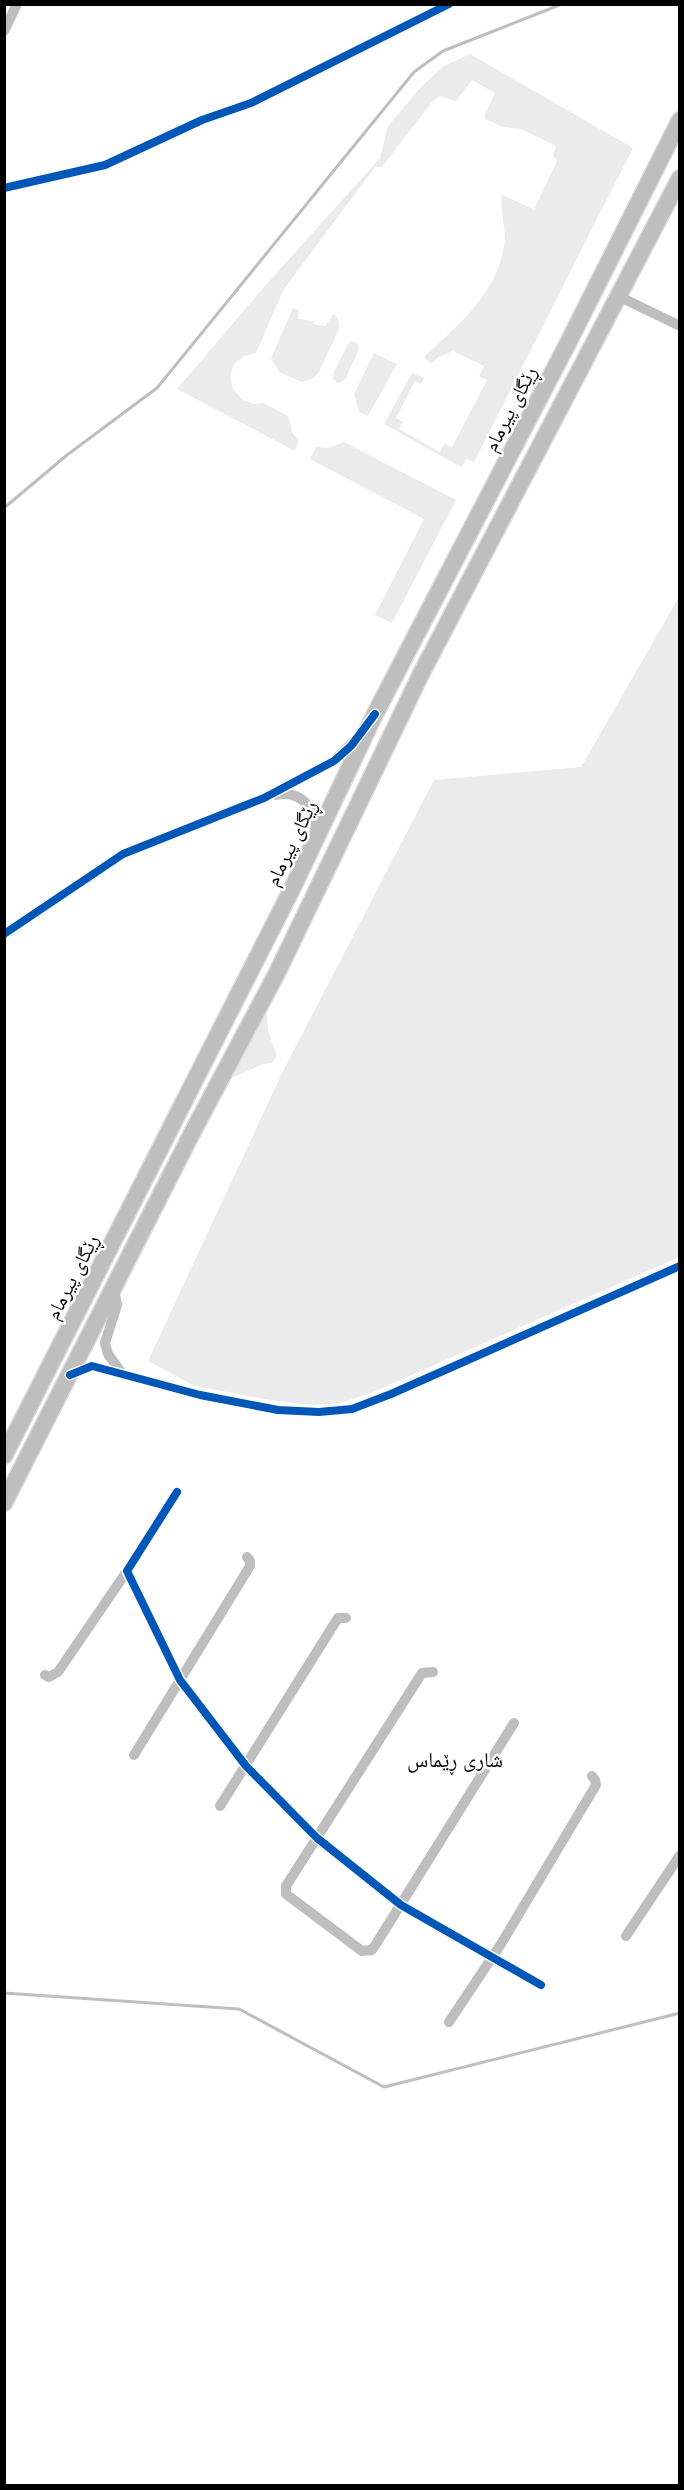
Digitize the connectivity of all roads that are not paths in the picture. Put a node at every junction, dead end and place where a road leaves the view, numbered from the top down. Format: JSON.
{"nodes":[{"id":1,"x":17,"y":4,"type":"edge"},
{"id":2,"x":449,"y":4,"type":"edge"},
{"id":3,"x":4,"y":31,"type":"edge"},
{"id":4,"x":680,"y":120,"type":"edge"},
{"id":5,"x":680,"y":178,"type":"edge"},
{"id":6,"x":4,"y":189,"type":"edge"},
{"id":7,"x":618,"y":296,"type":"junction"},
{"id":8,"x":680,"y":326,"type":"edge"},
{"id":9,"x":459,"y":551,"type":"junction"},
{"id":10,"x":478,"y":561,"type":"junction"},
{"id":11,"x":375,"y":714,"type":"junction"},
{"id":12,"x":264,"y":798,"type":"junction"},
{"id":13,"x":312,"y":847,"type":"junction"},
{"id":14,"x":4,"y":933,"type":"edge"},
{"id":15,"x":228,"y":1016,"type":"junction"},
{"id":16,"x":252,"y":1020,"type":"junction"},
{"id":17,"x":680,"y":1266,"type":"edge"},
{"id":18,"x":114,"y":1289,"type":"junction"},
{"id":19,"x":123,"y":1374,"type":"junction"},
{"id":20,"x":70,"y":1375,"type":"junction"},
{"id":21,"x":4,"y":1456,"type":"edge"},
{"id":22,"x":177,"y":1492,"type":"dead end"},
{"id":23,"x":4,"y":1503,"type":"edge"},
{"id":24,"x":247,"y":1557,"type":"dead end"},
{"id":25,"x":127,"y":1570,"type":"junction"},
{"id":26,"x":346,"y":1618,"type":"dead end"},
{"id":27,"x":433,"y":1672,"type":"dead end"},
{"id":28,"x":45,"y":1675,"type":"dead end"},
{"id":29,"x":180,"y":1680,"type":"junction"},
{"id":30,"x":514,"y":1724,"type":"dead end"},
{"id":31,"x":134,"y":1755,"type":"dead end"},
{"id":32,"x":246,"y":1766,"type":"junction"},
{"id":33,"x":592,"y":1776,"type":"dead end"},
{"id":34,"x":220,"y":1806,"type":"dead end"},
{"id":35,"x":317,"y":1838,"type":"junction"},
{"id":36,"x":680,"y":1855,"type":"edge"},
{"id":37,"x":401,"y":1905,"type":"junction"},
{"id":38,"x":626,"y":1936,"type":"dead end"},
{"id":39,"x":492,"y":1957,"type":"junction"},
{"id":40,"x":541,"y":1985,"type":"dead end"},
{"id":41,"x":449,"y":2022,"type":"dead end"}],
"edges":[{"from":1,"to":3,"type":"street"},
{"from":2,"to":6,"type":"street"},
{"from":4,"to":9,"type":"highway","name":"ڕێگای پیرمام"},
{"from":5,"to":7,"type":"highway"},
{"from":7,"to":8,"type":"street"},
{"from":7,"to":10,"type":"highway"},
{"from":9,"to":10,"type":"highway"},
{"from":9,"to":11,"type":"highway","name":"ڕێگای پیرمام"},
{"from":10,"to":16,"type":"highway"},
{"from":11,"to":12,"type":"street"},
{"from":11,"to":13,"type":"highway","name":"ڕێگای پیرمام"},
{"from":12,"to":13,"type":"street"},
{"from":12,"to":14,"type":"street"},
{"from":13,"to":15,"type":"highway","name":"ڕێگای پیرمام"},
{"from":15,"to":16,"type":"highway"},
{"from":15,"to":21,"type":"highway","name":"ڕێگای پیرمام"},
{"from":16,"to":18,"type":"highway"},
{"from":17,"to":19,"type":"street"},
{"from":18,"to":19,"type":"street"},
{"from":18,"to":20,"type":"highway"},
{"from":19,"to":20,"type":"street"},
{"from":20,"to":23,"type":"highway"},
{"from":22,"to":25,"type":"street"},
{"from":24,"to":29,"type":"street"},
{"from":25,"to":28,"type":"street"},
{"from":25,"to":29,"type":"street"},
{"from":26,"to":32,"type":"street"},
{"from":27,"to":35,"type":"street"},
{"from":29,"to":31,"type":"street"},
{"from":29,"to":32,"type":"street"},
{"from":30,"to":37,"type":"street"},
{"from":32,"to":34,"type":"street"},
{"from":32,"to":35,"type":"street"},
{"from":33,"to":39,"type":"street"},
{"from":35,"to":37,"type":"street"},
{"from":35,"to":37,"type":"street"},
{"from":36,"to":38,"type":"street"},
{"from":37,"to":39,"type":"street"},
{"from":39,"to":40,"type":"street"},
{"from":39,"to":41,"type":"street"}]}
